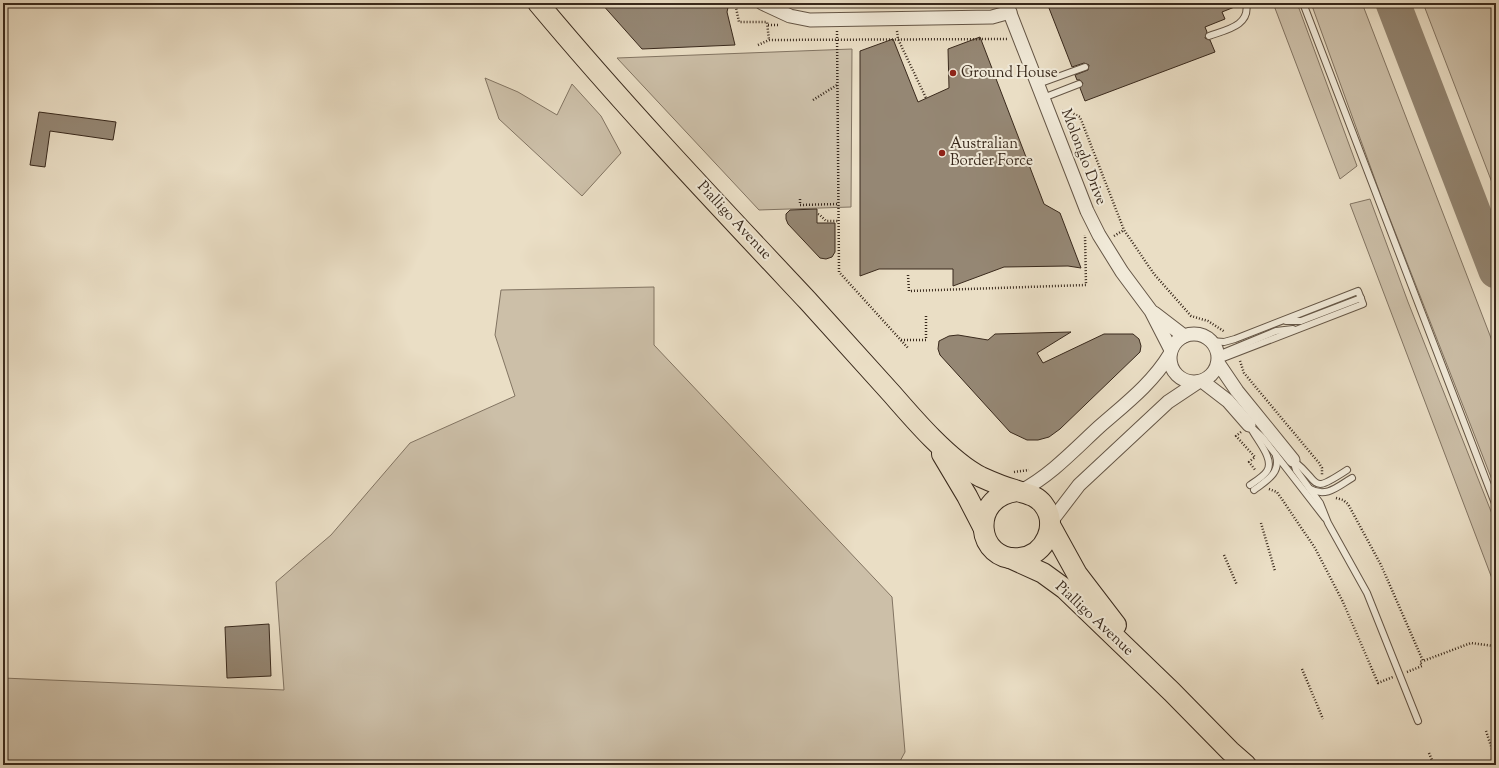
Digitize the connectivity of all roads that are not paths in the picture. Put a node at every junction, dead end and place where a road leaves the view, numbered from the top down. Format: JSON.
{"nodes":[{"id":1,"x":538,"y":3,"type":"edge"},
{"id":2,"x":762,"y":3,"type":"edge"},
{"id":3,"x":1246,"y":3,"type":"edge"},
{"id":4,"x":1303,"y":3,"type":"edge"},
{"id":5,"x":1008,"y":8,"type":"edge"},
{"id":6,"x":1208,"y":36,"type":"dead end"},
{"id":7,"x":1085,"y":67,"type":"dead end"},
{"id":8,"x":1038,"y":84,"type":"junction"},
{"id":9,"x":1079,"y":84,"type":"dead end"},
{"id":10,"x":1043,"y":98,"type":"junction"},
{"id":11,"x":1151,"y":311,"type":"junction"},
{"id":12,"x":1297,"y":330,"type":"junction"},
{"id":13,"x":1184,"y":336,"type":"junction"},
{"id":14,"x":1210,"y":341,"type":"junction"},
{"id":15,"x":1170,"y":352,"type":"junction"},
{"id":16,"x":1218,"y":359,"type":"junction"},
{"id":17,"x":1200,"y":382,"type":"junction"},
{"id":18,"x":1254,"y":421,"type":"junction"},
{"id":19,"x":931,"y":438,"type":"junction"},
{"id":20,"x":1273,"y":451,"type":"junction"},
{"id":21,"x":1293,"y":460,"type":"junction"},
{"id":22,"x":1347,"y":470,"type":"dead end"},
{"id":23,"x":1352,"y":478,"type":"dead end"},
{"id":24,"x":1262,"y":479,"type":"junction"},
{"id":25,"x":1308,"y":486,"type":"junction"},
{"id":26,"x":1252,"y":488,"type":"dead end"},
{"id":27,"x":1019,"y":491,"type":"junction"},
{"id":28,"x":1496,"y":506,"type":"edge"},
{"id":29,"x":1328,"y":523,"type":"junction"},
{"id":30,"x":1050,"y":524,"type":"junction"},
{"id":31,"x":983,"y":527,"type":"junction"},
{"id":32,"x":1008,"y":557,"type":"junction"},
{"id":33,"x":1172,"y":692,"type":"junction"},
{"id":34,"x":1418,"y":721,"type":"dead end"},
{"id":35,"x":1246,"y":765,"type":"edge"}],
"edges":[{"from":1,"to":19,"type":"main road","name":"Pialligo Avenue"},
{"from":2,"to":5,"type":"street"},
{"from":3,"to":6,"type":"lane"},
{"from":4,"to":28,"type":"lane"},
{"from":5,"to":8,"type":"street","name":"Molonglo Drive"},
{"from":7,"to":8,"type":"lane"},
{"from":8,"to":10,"type":"street","name":"Molonglo Drive"},
{"from":9,"to":10,"type":"lane"},
{"from":10,"to":11,"type":"street","name":"Molonglo Drive"},
{"from":11,"to":13,"type":"street","name":"Molonglo Drive"},
{"from":11,"to":15,"type":"street","name":"Molonglo Drive"},
{"from":12,"to":14,"type":"lane"},
{"from":12,"to":16,"type":"lane"},
{"from":12,"to":16,"type":"lane"},
{"from":13,"to":14,"type":"street"},
{"from":13,"to":15,"type":"street"},
{"from":14,"to":16,"type":"street"},
{"from":15,"to":17,"type":"street"},
{"from":15,"to":27,"type":"street"},
{"from":16,"to":17,"type":"street"},
{"from":16,"to":18,"type":"street"},
{"from":17,"to":18,"type":"street"},
{"from":17,"to":30,"type":"street"},
{"from":18,"to":20,"type":"lane"},
{"from":18,"to":21,"type":"street"},
{"from":18,"to":24,"type":"lane"},
{"from":19,"to":27,"type":"main road","name":"Pialligo Avenue"},
{"from":19,"to":31,"type":"main road","name":"Pialligo Avenue"},
{"from":20,"to":24,"type":"lane"},
{"from":20,"to":29,"type":"lane"},
{"from":21,"to":22,"type":"lane"},
{"from":21,"to":25,"type":"lane"},
{"from":23,"to":25,"type":"lane"},
{"from":24,"to":26,"type":"lane"},
{"from":25,"to":29,"type":"lane"},
{"from":27,"to":30,"type":"main road"},
{"from":27,"to":31,"type":"main road"},
{"from":29,"to":34,"type":"lane"},
{"from":30,"to":32,"type":"main road"},
{"from":30,"to":33,"type":"main road","name":"Pialligo Avenue"},
{"from":31,"to":32,"type":"main road"},
{"from":32,"to":33,"type":"main road","name":"Pialligo Avenue"},
{"from":33,"to":35,"type":"main road","name":"Pialligo Avenue"}]}
